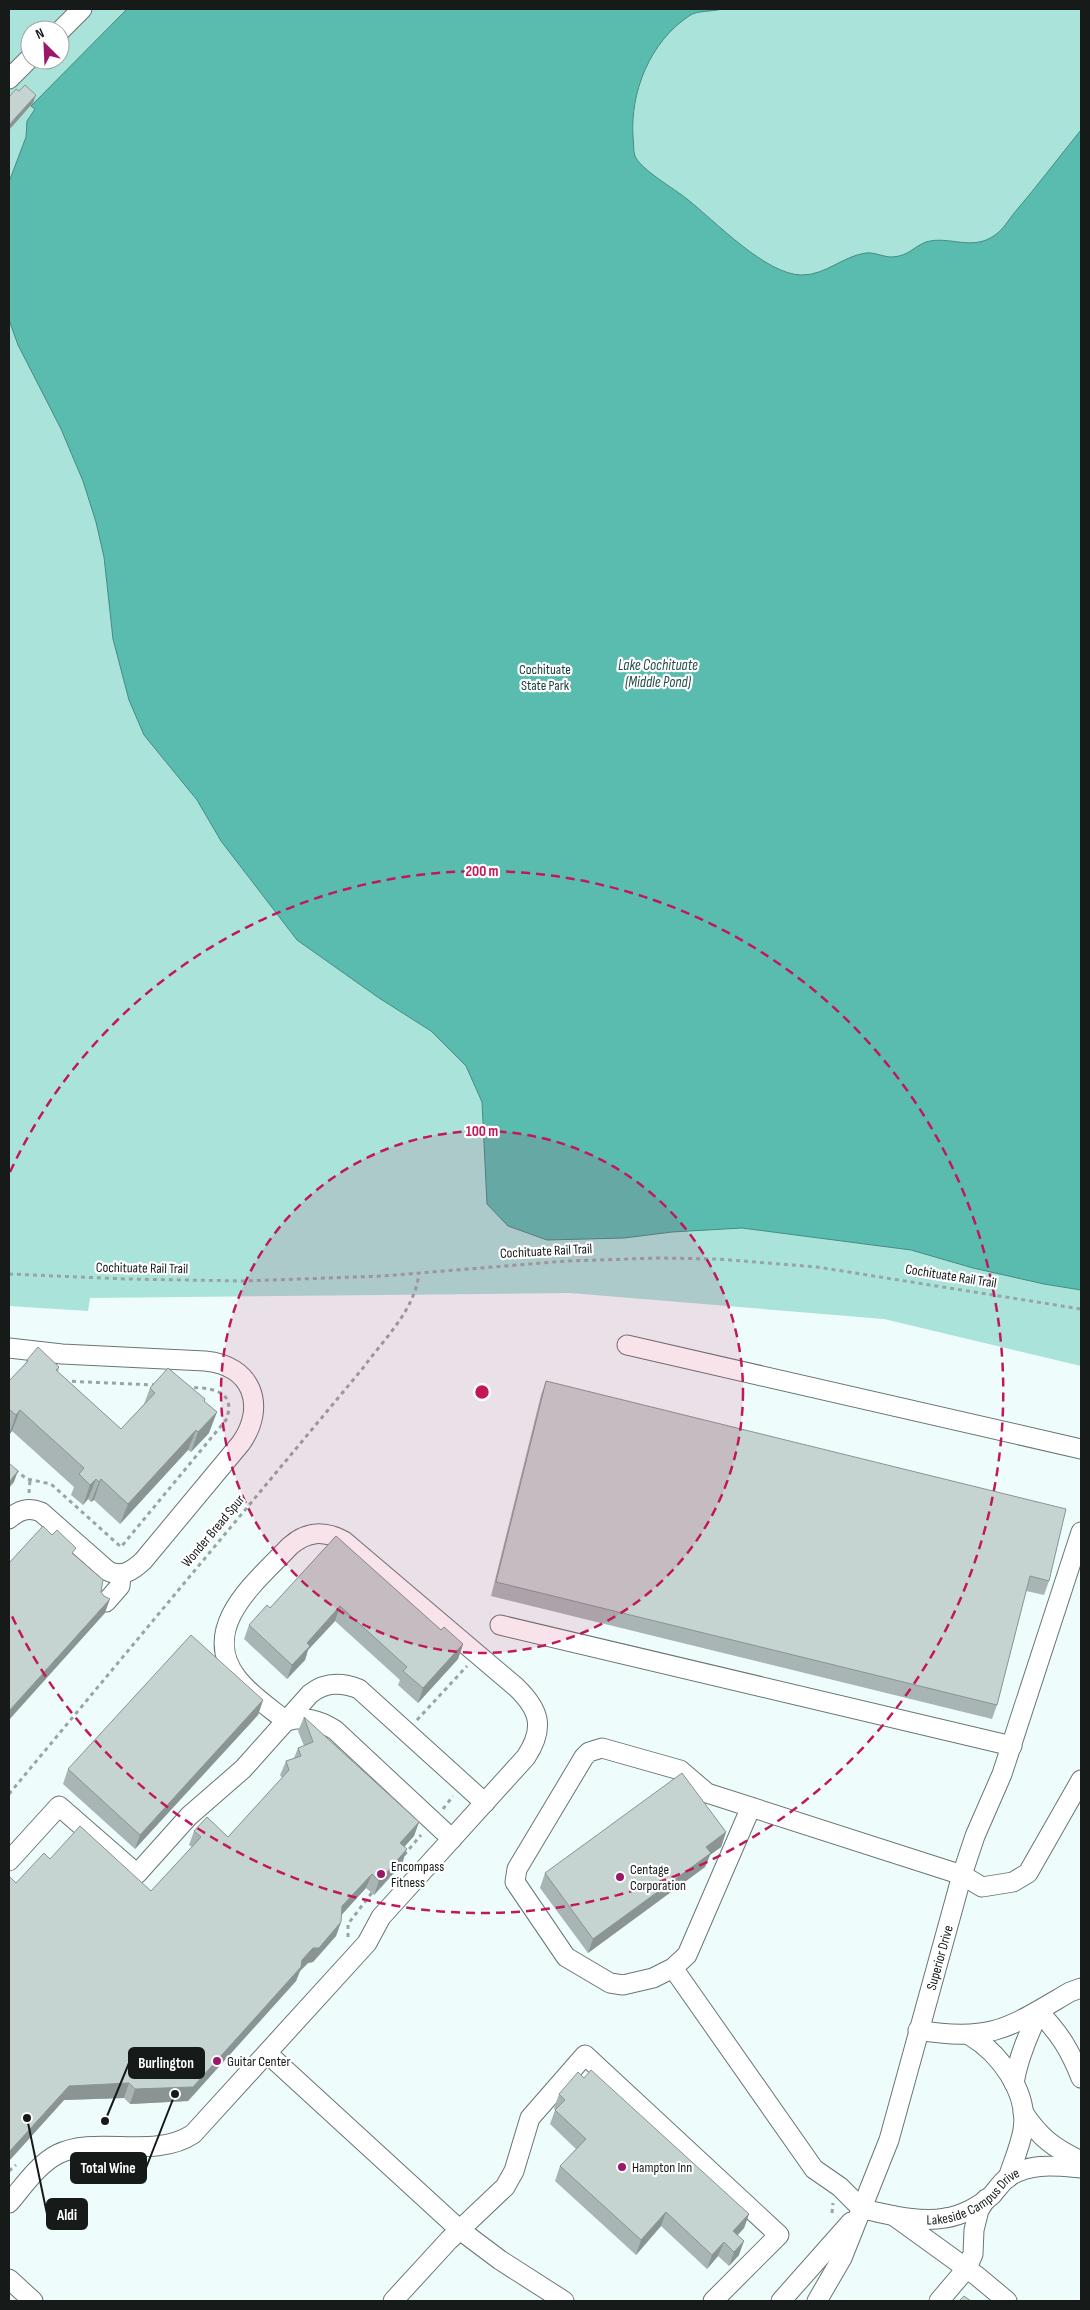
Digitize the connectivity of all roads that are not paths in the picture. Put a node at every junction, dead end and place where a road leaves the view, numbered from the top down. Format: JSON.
{"nodes":[{"id":1,"x":82,"y":9,"type":"edge"},
{"id":2,"x":70,"y":21,"type":"edge"},
{"id":3,"x":20,"y":68,"type":"edge"},
{"id":4,"x":9,"y":79,"type":"edge"},
{"id":5,"x":627,"y":1346,"type":"dead end"},
{"id":6,"x":9,"y":1348,"type":"edge"},
{"id":7,"x":1081,"y":1449,"type":"edge"},
{"id":8,"x":9,"y":1519,"type":"edge"},
{"id":9,"x":1081,"y":1532,"type":"edge"},
{"id":10,"x":121,"y":1575,"type":"junction"},
{"id":11,"x":106,"y":1602,"type":"edge"},
{"id":12,"x":500,"y":1625,"type":"dead end"},
{"id":13,"x":286,"y":1722,"type":"junction"},
{"id":14,"x":1012,"y":1746,"type":"junction"},
{"id":15,"x":1081,"y":1780,"type":"edge"},
{"id":16,"x":485,"y":1803,"type":"junction"},
{"id":17,"x":751,"y":1807,"type":"junction"},
{"id":18,"x":452,"y":1838,"type":"junction"},
{"id":19,"x":9,"y":1861,"type":"edge"},
{"id":20,"x":962,"y":1875,"type":"junction"},
{"id":21,"x":673,"y":1968,"type":"junction"},
{"id":22,"x":1081,"y":1988,"type":"edge"},
{"id":23,"x":1038,"y":2012,"type":"junction"},
{"id":24,"x":918,"y":2030,"type":"junction"},
{"id":25,"x":969,"y":2035,"type":"junction"},
{"id":26,"x":268,"y":2054,"type":"junction"},
{"id":27,"x":1081,"y":2078,"type":"edge"},
{"id":28,"x":1014,"y":2083,"type":"junction"},
{"id":29,"x":1023,"y":2112,"type":"junction"},
{"id":30,"x":1081,"y":2161,"type":"edge"},
{"id":31,"x":1081,"y":2168,"type":"edge"},
{"id":32,"x":1008,"y":2178,"type":"junction"},
{"id":33,"x":986,"y":2199,"type":"junction"},
{"id":34,"x":9,"y":2203,"type":"edge"},
{"id":35,"x":862,"y":2209,"type":"junction"},
{"id":36,"x":893,"y":2215,"type":"junction"},
{"id":37,"x":460,"y":2230,"type":"junction"},
{"id":38,"x":967,"y":2268,"type":"junction"},
{"id":39,"x":9,"y":2283,"type":"edge"},
{"id":40,"x":33,"y":2301,"type":"edge"},
{"id":41,"x":394,"y":2301,"type":"edge"},
{"id":42,"x":564,"y":2301,"type":"edge"},
{"id":43,"x":713,"y":2301,"type":"edge"},
{"id":44,"x":781,"y":2301,"type":"edge"},
{"id":45,"x":816,"y":2301,"type":"edge"},
{"id":46,"x":939,"y":2301,"type":"edge"},
{"id":47,"x":1007,"y":2301,"type":"edge"}],
"edges":[{"from":1,"to":2,"type":"street"},
{"from":3,"to":4,"type":"street"},
{"from":5,"to":7,"type":"street"},
{"from":6,"to":10,"type":"street"},
{"from":8,"to":10,"type":"street"},
{"from":9,"to":14,"type":"street","name":"Superior Drive"},
{"from":10,"to":11,"type":"street"},
{"from":12,"to":14,"type":"street"},
{"from":13,"to":16,"type":"street"},
{"from":13,"to":16,"type":"street"},
{"from":13,"to":18,"type":"street"},
{"from":13,"to":19,"type":"street"},
{"from":14,"to":20,"type":"street","name":"Superior Drive"},
{"from":15,"to":20,"type":"street"},
{"from":16,"to":18,"type":"street"},
{"from":17,"to":20,"type":"street"},
{"from":17,"to":21,"type":"street"},
{"from":17,"to":21,"type":"street"},
{"from":18,"to":26,"type":"street"},
{"from":20,"to":24,"type":"street","name":"Superior Drive"},
{"from":21,"to":35,"type":"street"},
{"from":22,"to":23,"type":"street"},
{"from":23,"to":25,"type":"street"},
{"from":23,"to":27,"type":"street"},
{"from":23,"to":28,"type":"street"},
{"from":24,"to":25,"type":"street"},
{"from":24,"to":35,"type":"street","name":"Superior Drive"},
{"from":25,"to":28,"type":"street"},
{"from":26,"to":34,"type":"street"},
{"from":26,"to":37,"type":"street"},
{"from":28,"to":29,"type":"street"},
{"from":29,"to":30,"type":"street"},
{"from":29,"to":32,"type":"street"},
{"from":31,"to":32,"type":"street","name":"Lakeside Campus Drive"},
{"from":32,"to":33,"type":"street","name":"Lakeside Campus Drive"},
{"from":33,"to":36,"type":"street","name":"Lakeside Campus Drive"},
{"from":33,"to":38,"type":"street"},
{"from":35,"to":36,"type":"street","name":"Lakeside Campus Drive"},
{"from":35,"to":44,"type":"street","name":"Superior Drive"},
{"from":35,"to":45,"type":"street","name":"Superior Drive"},
{"from":36,"to":38,"type":"street"},
{"from":37,"to":41,"type":"street"},
{"from":37,"to":42,"type":"street"},
{"from":37,"to":43,"type":"street"},
{"from":38,"to":46,"type":"street"},
{"from":38,"to":47,"type":"street"},
{"from":39,"to":40,"type":"street"}]}
